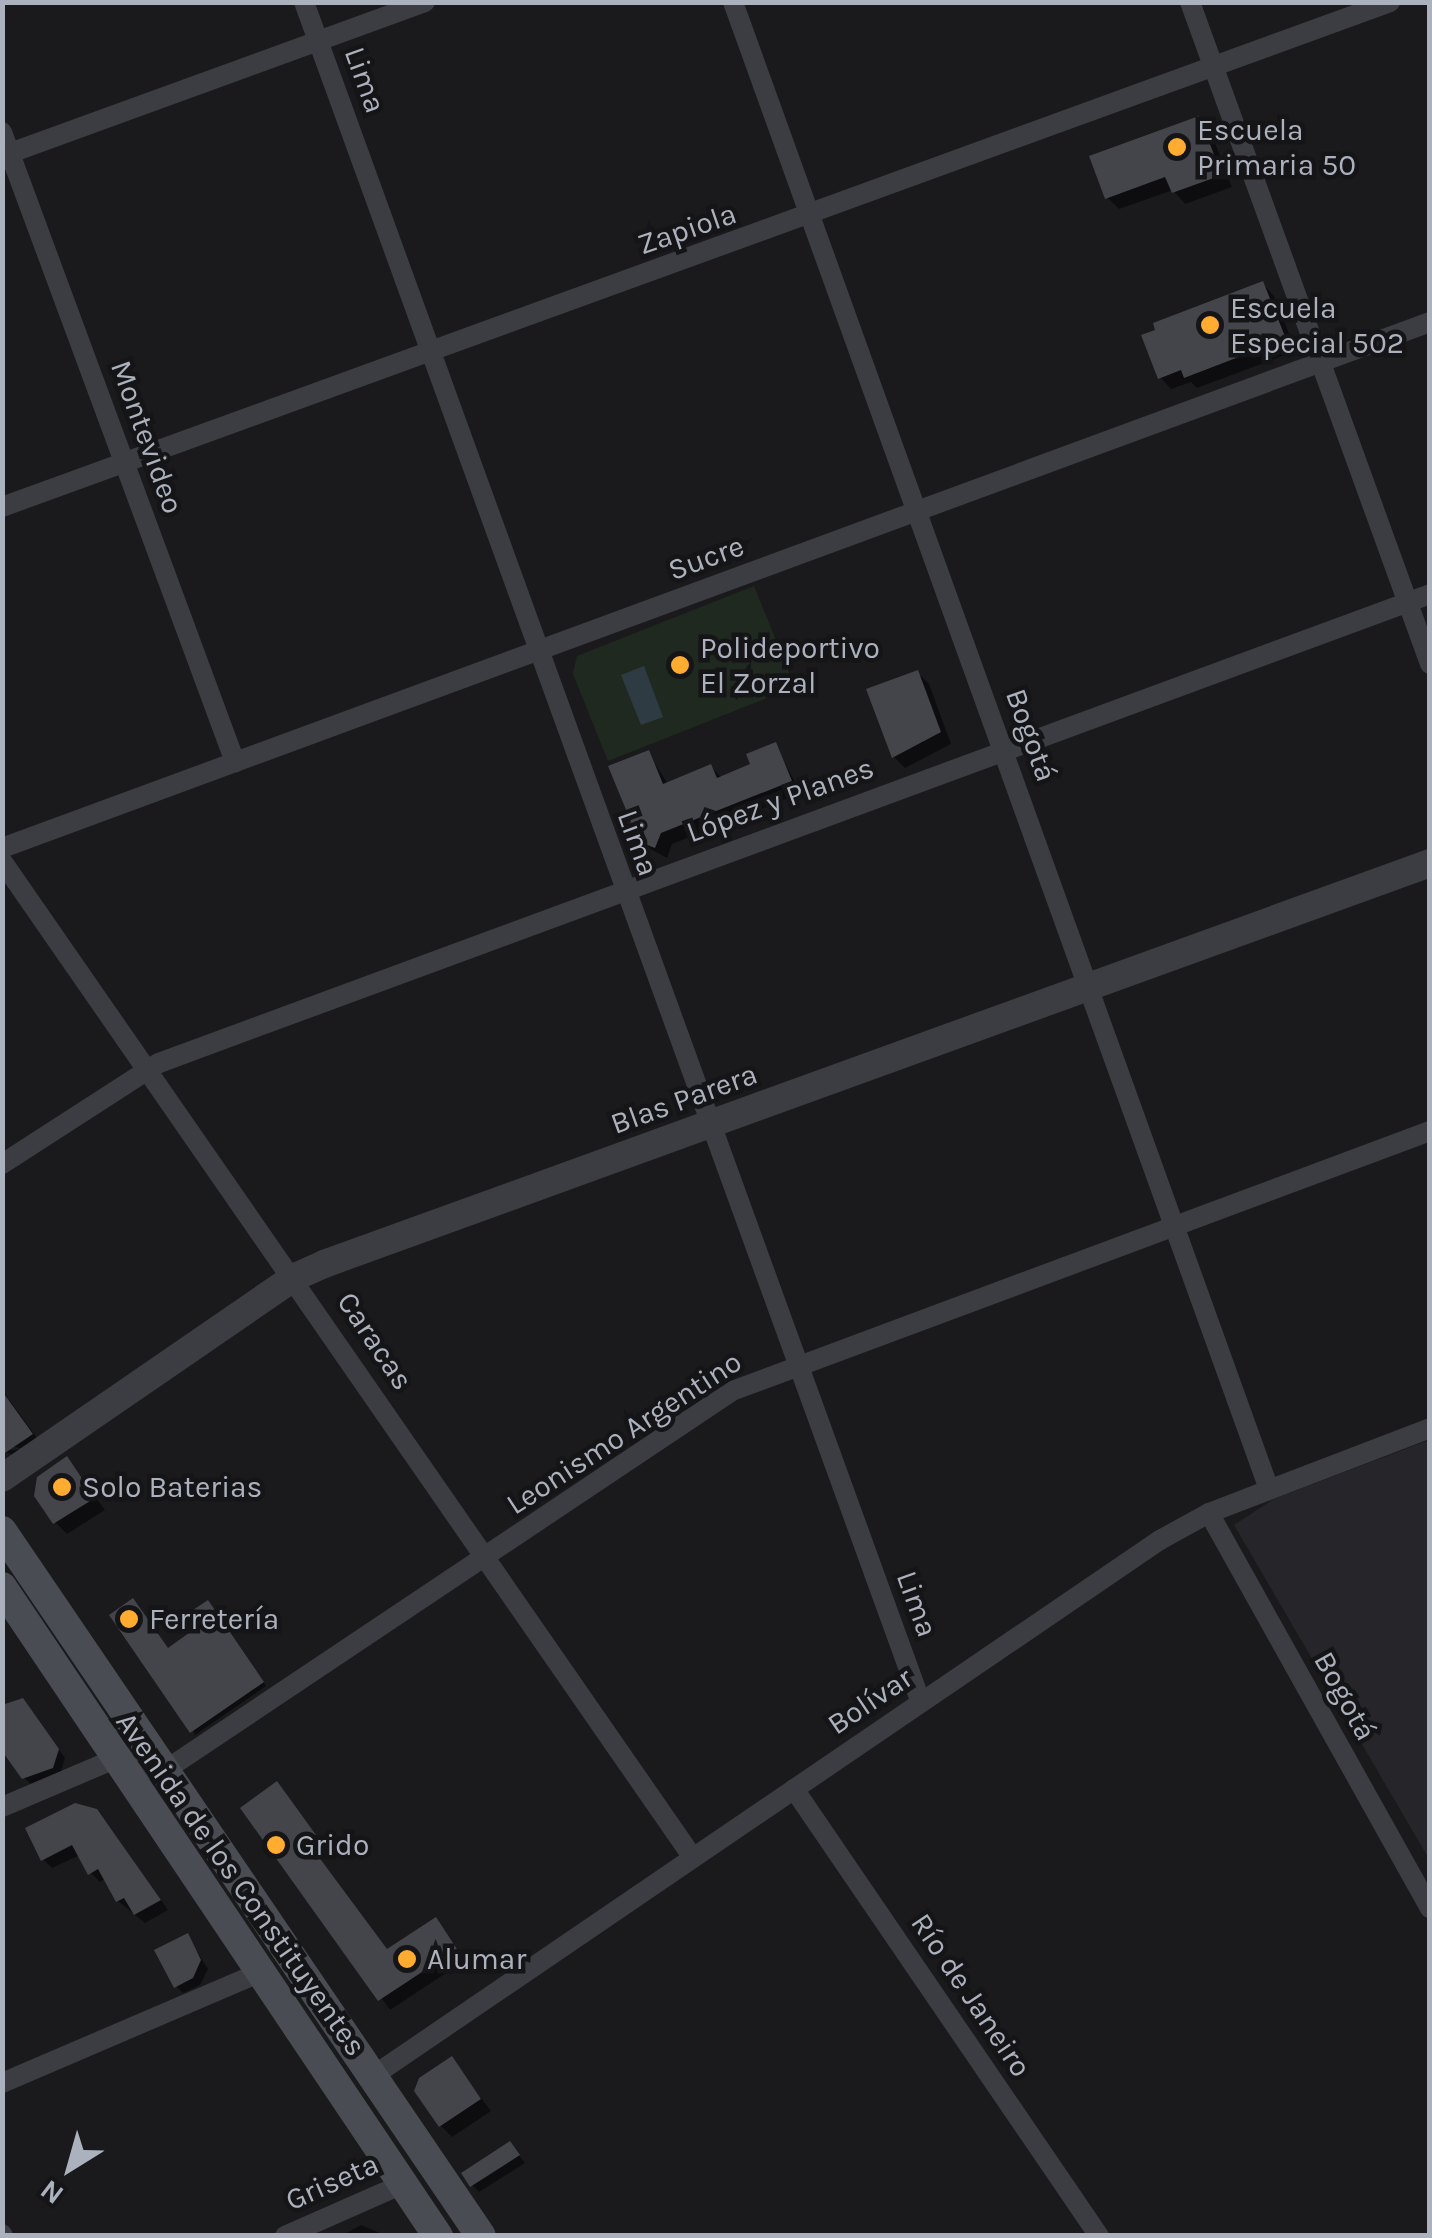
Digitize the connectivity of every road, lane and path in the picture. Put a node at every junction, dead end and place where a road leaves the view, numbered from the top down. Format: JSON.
{"nodes":[{"id":1,"x":304,"y":2,"type":"edge"},
{"id":2,"x":425,"y":2,"type":"edge"},
{"id":3,"x":733,"y":2,"type":"edge"},
{"id":4,"x":1190,"y":2,"type":"edge"},
{"id":5,"x":1390,"y":2,"type":"edge"},
{"id":6,"x":318,"y":41,"type":"junction"},
{"id":7,"x":1213,"y":66,"type":"junction"},
{"id":8,"x":2,"y":132,"type":"edge"},
{"id":9,"x":6,"y":155,"type":"edge"},
{"id":10,"x":813,"y":217,"type":"junction"},
{"id":11,"x":1430,"y":322,"type":"edge"},
{"id":12,"x":433,"y":350,"type":"junction"},
{"id":13,"x":1321,"y":362,"type":"junction"},
{"id":14,"x":124,"y":462,"type":"junction"},
{"id":15,"x":2,"y":507,"type":"edge"},
{"id":16,"x":918,"y":511,"type":"junction"},
{"id":17,"x":1430,"y":594,"type":"edge"},
{"id":18,"x":1407,"y":602,"type":"junction"},
{"id":19,"x":536,"y":653,"type":"junction"},
{"id":20,"x":1430,"y":664,"type":"edge"},
{"id":21,"x":1004,"y":750,"type":"junction"},
{"id":22,"x":235,"y":762,"type":"junction"},
{"id":23,"x":2,"y":848,"type":"edge"},
{"id":24,"x":2,"y":861,"type":"edge"},
{"id":25,"x":1430,"y":864,"type":"edge"},
{"id":26,"x":623,"y":890,"type":"junction"},
{"id":27,"x":1089,"y":987,"type":"junction"},
{"id":28,"x":143,"y":1070,"type":"junction"},
{"id":29,"x":709,"y":1125,"type":"junction"},
{"id":30,"x":1430,"y":1131,"type":"edge"},
{"id":31,"x":2,"y":1164,"type":"edge"},
{"id":32,"x":1174,"y":1225,"type":"junction"},
{"id":33,"x":295,"y":1277,"type":"junction"},
{"id":34,"x":797,"y":1363,"type":"junction"},
{"id":35,"x":1430,"y":1428,"type":"edge"},
{"id":36,"x":2,"y":1478,"type":"edge"},
{"id":37,"x":1268,"y":1488,"type":"junction"},
{"id":38,"x":1208,"y":1513,"type":"junction"},
{"id":39,"x":8,"y":1550,"type":"edge"},
{"id":40,"x":486,"y":1560,"type":"junction"},
{"id":41,"x":2,"y":1587,"type":"edge"},
{"id":42,"x":921,"y":1702,"type":"junction"},
{"id":43,"x":118,"y":1758,"type":"junction"},
{"id":44,"x":162,"y":1770,"type":"junction"},
{"id":45,"x":794,"y":1789,"type":"junction"},
{"id":46,"x":2,"y":1807,"type":"edge"},
{"id":47,"x":692,"y":1858,"type":"junction"},
{"id":48,"x":1430,"y":1908,"type":"edge"},
{"id":49,"x":262,"y":1971,"type":"junction"},
{"id":50,"x":373,"y":2076,"type":"junction"},
{"id":51,"x":2,"y":2083,"type":"edge"},
{"id":52,"x":402,"y":2184,"type":"junction"},
{"id":53,"x":285,"y":2236,"type":"edge"},
{"id":54,"x":438,"y":2236,"type":"edge"},
{"id":55,"x":481,"y":2236,"type":"edge"},
{"id":56,"x":1098,"y":2236,"type":"edge"}],
"edges":[{"from":1,"to":6,"type":"street","name":"Lima"},
{"from":2,"to":6,"type":"street"},
{"from":3,"to":10,"type":"street","name":"Bogotá"},
{"from":4,"to":7,"type":"street"},
{"from":5,"to":7,"type":"street","name":"Zapiola"},
{"from":6,"to":9,"type":"street"},
{"from":6,"to":12,"type":"street","name":"Lima"},
{"from":7,"to":10,"type":"street","name":"Zapiola"},
{"from":7,"to":13,"type":"street"},
{"from":8,"to":9,"type":"street","name":"Montevideo"},
{"from":9,"to":14,"type":"street","name":"Montevideo"},
{"from":10,"to":12,"type":"street","name":"Zapiola"},
{"from":10,"to":16,"type":"street","name":"Bogotá"},
{"from":11,"to":13,"type":"street","name":"Sucre"},
{"from":12,"to":14,"type":"street","name":"Zapiola"},
{"from":12,"to":19,"type":"street","name":"Lima"},
{"from":13,"to":16,"type":"street","name":"Sucre"},
{"from":13,"to":18,"type":"street"},
{"from":14,"to":15,"type":"street","name":"Zapiola"},
{"from":14,"to":22,"type":"street","name":"Montevideo"},
{"from":16,"to":19,"type":"street","name":"Sucre"},
{"from":16,"to":21,"type":"street","name":"Bogotá"},
{"from":17,"to":18,"type":"street","name":"López y Planes"},
{"from":18,"to":20,"type":"street"},
{"from":18,"to":21,"type":"street","name":"López y Planes"},
{"from":19,"to":22,"type":"street","name":"Sucre"},
{"from":19,"to":26,"type":"street","name":"Lima"},
{"from":21,"to":26,"type":"street","name":"López y Planes"},
{"from":21,"to":27,"type":"street","name":"Bogotá"},
{"from":22,"to":23,"type":"street","name":"Sucre"},
{"from":24,"to":28,"type":"street","name":"Caracas"},
{"from":25,"to":27,"type":"street","name":"Blas Parera"},
{"from":26,"to":28,"type":"street","name":"López y Planes"},
{"from":26,"to":29,"type":"street","name":"Lima"},
{"from":27,"to":29,"type":"street","name":"Blas Parera"},
{"from":27,"to":32,"type":"street","name":"Bogotá"},
{"from":28,"to":31,"type":"street","name":"López y Planes"},
{"from":28,"to":33,"type":"street","name":"Caracas"},
{"from":29,"to":33,"type":"street","name":"Blas Parera"},
{"from":29,"to":34,"type":"street","name":"Lima"},
{"from":30,"to":32,"type":"street","name":"Leonismo Argentino"},
{"from":32,"to":34,"type":"street","name":"Leonismo Argentino"},
{"from":32,"to":37,"type":"street","name":"Bogotá"},
{"from":33,"to":36,"type":"street","name":"Blas Parera"},
{"from":33,"to":40,"type":"street","name":"Caracas"},
{"from":34,"to":40,"type":"street","name":"Leonismo Argentino"},
{"from":34,"to":42,"type":"street","name":"Lima"},
{"from":35,"to":37,"type":"street","name":"Bolívar"},
{"from":37,"to":38,"type":"street","name":"Bolívar"},
{"from":38,"to":42,"type":"street","name":"Bolívar"},
{"from":38,"to":48,"type":"street","name":"Bogotá"},
{"from":39,"to":44,"type":"main road","name":"Avenida de los Constituyentes"},
{"from":40,"to":44,"type":"street","name":"Leonismo Argentino"},
{"from":40,"to":47,"type":"street","name":"Caracas"},
{"from":41,"to":43,"type":"main road","name":"Avenida de los Constituyentes"},
{"from":42,"to":45,"type":"street","name":"Bolívar"},
{"from":43,"to":44,"type":"street"},
{"from":43,"to":46,"type":"street"},
{"from":43,"to":49,"type":"main road","name":"Avenida de los Constituyentes"},
{"from":44,"to":50,"type":"main road","name":"Avenida de los Constituyentes"},
{"from":45,"to":47,"type":"street","name":"Bolívar"},
{"from":45,"to":56,"type":"street","name":"Río de Janeiro"},
{"from":47,"to":50,"type":"street","name":"Bolívar"},
{"from":49,"to":51,"type":"street"},
{"from":49,"to":52,"type":"main road","name":"Avenida de los Constituyentes"},
{"from":50,"to":55,"type":"main road","name":"Avenida de los Constituyentes"},
{"from":52,"to":53,"type":"street","name":"Griseta"},
{"from":52,"to":54,"type":"main road","name":"Avenida de los Constituyentes"}]}
